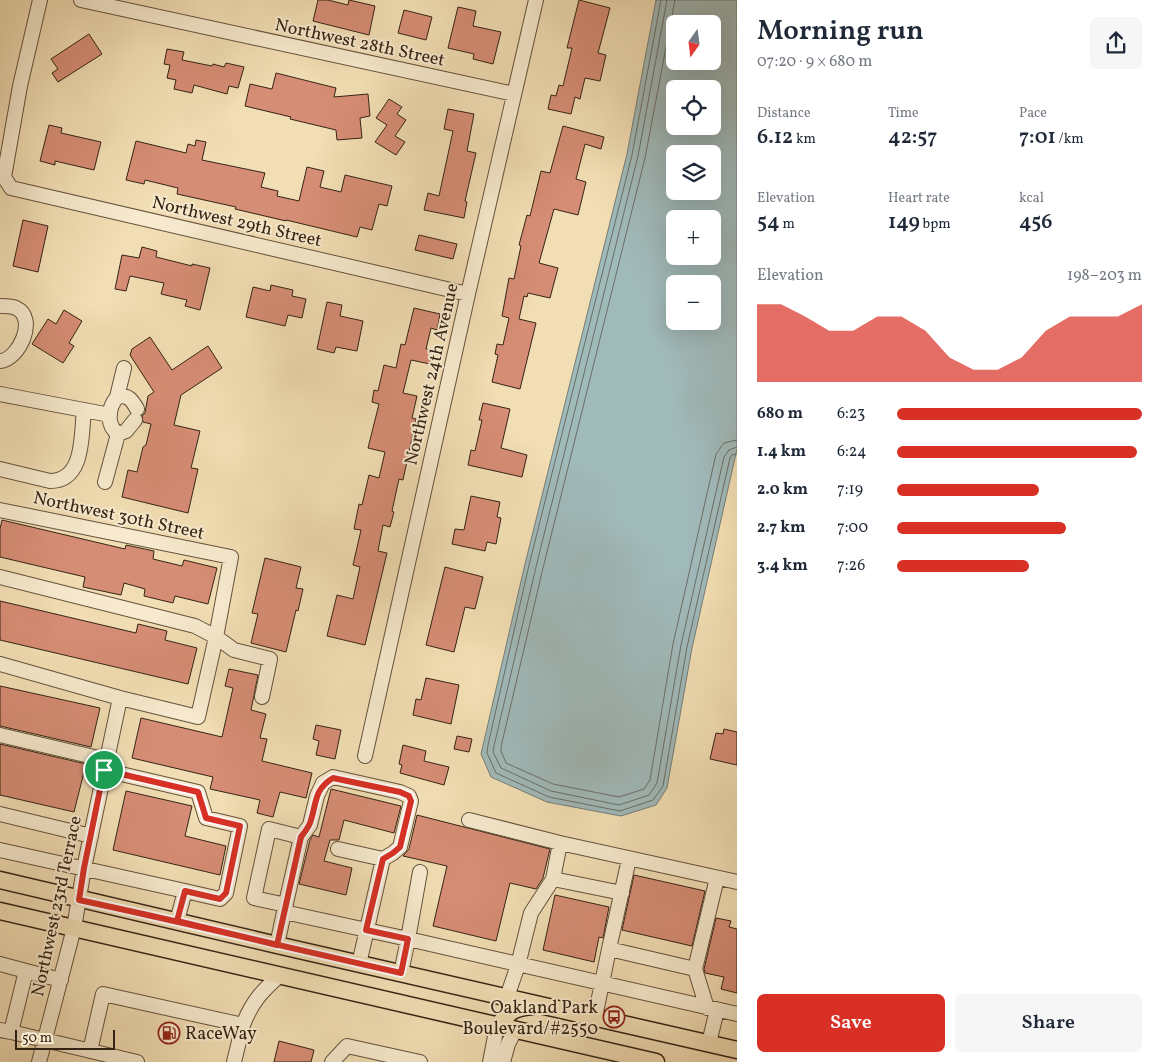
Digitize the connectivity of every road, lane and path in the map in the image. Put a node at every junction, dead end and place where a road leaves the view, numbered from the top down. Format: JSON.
{"nodes":[{"id":1,"x":40,"y":0,"type":"edge"},
{"id":2,"x":82,"y":0,"type":"edge"},
{"id":3,"x":536,"y":0,"type":"edge"},
{"id":4,"x":514,"y":94,"type":"junction"},
{"id":5,"x":468,"y":294,"type":"junction"},
{"id":6,"x":0,"y":306,"type":"edge"},
{"id":7,"x":0,"y":361,"type":"edge"},
{"id":8,"x":124,"y":368,"type":"dead end"},
{"id":9,"x":0,"y":394,"type":"edge"},
{"id":10,"x":117,"y":397,"type":"junction"},
{"id":11,"x":84,"y":410,"type":"junction"},
{"id":12,"x":110,"y":415,"type":"junction"},
{"id":13,"x":118,"y":434,"type":"junction"},
{"id":14,"x":0,"y":469,"type":"edge"},
{"id":15,"x":106,"y":482,"type":"dead end"},
{"id":16,"x":0,"y":510,"type":"edge"},
{"id":17,"x":0,"y":577,"type":"edge"},
{"id":18,"x":216,"y":637,"type":"junction"},
{"id":19,"x":0,"y":664,"type":"edge"},
{"id":20,"x":262,"y":697,"type":"dead end"},
{"id":21,"x":120,"y":698,"type":"junction"},
{"id":22,"x":0,"y":735,"type":"edge"},
{"id":23,"x":365,"y":756,"type":"dead end"},
{"id":24,"x":105,"y":765,"type":"junction"},
{"id":25,"x":0,"y":814,"type":"edge"},
{"id":26,"x":469,"y":820,"type":"dead end"},
{"id":27,"x":91,"y":836,"type":"junction"},
{"id":28,"x":301,"y":837,"type":"junction"},
{"id":29,"x":560,"y":843,"type":"junction"},
{"id":30,"x":338,"y":848,"type":"dead end"},
{"id":31,"x":0,"y":850,"type":"edge"},
{"id":32,"x":383,"y":859,"type":"junction"},
{"id":33,"x":629,"y":859,"type":"junction"},
{"id":34,"x":84,"y":868,"type":"junction"},
{"id":35,"x":420,"y":872,"type":"dead end"},
{"id":36,"x":717,"y":878,"type":"junction"},
{"id":37,"x":553,"y":879,"type":"junction"},
{"id":38,"x":0,"y":880,"type":"edge"},
{"id":39,"x":737,"y":882,"type":"edge"},
{"id":40,"x":185,"y":891,"type":"junction"},
{"id":41,"x":622,"y":893,"type":"junction"},
{"id":42,"x":79,"y":900,"type":"junction"},
{"id":43,"x":285,"y":908,"type":"junction"},
{"id":44,"x":0,"y":911,"type":"edge"},
{"id":45,"x":177,"y":921,"type":"junction"},
{"id":46,"x":74,"y":928,"type":"junction"},
{"id":47,"x":366,"y":930,"type":"junction"},
{"id":48,"x":408,"y":939,"type":"junction"},
{"id":49,"x":277,"y":945,"type":"junction"},
{"id":50,"x":609,"y":949,"type":"junction"},
{"id":51,"x":0,"y":964,"type":"edge"},
{"id":52,"x":359,"y":964,"type":"junction"},
{"id":53,"x":518,"y":965,"type":"junction"},
{"id":54,"x":695,"y":969,"type":"junction"},
{"id":55,"x":26,"y":971,"type":"junction"},
{"id":56,"x":401,"y":973,"type":"junction"},
{"id":57,"x":279,"y":976,"type":"junction"},
{"id":58,"x":61,"y":980,"type":"junction"},
{"id":59,"x":602,"y":984,"type":"junction"},
{"id":60,"x":507,"y":997,"type":"junction"},
{"id":61,"x":543,"y":1006,"type":"junction"},
{"id":62,"x":712,"y":1009,"type":"junction"},
{"id":63,"x":737,"y":1014,"type":"edge"},
{"id":64,"x":595,"y":1017,"type":"junction"},
{"id":65,"x":468,"y":1019,"type":"junction"},
{"id":66,"x":243,"y":1025,"type":"junction"},
{"id":67,"x":497,"y":1026,"type":"junction"},
{"id":68,"x":515,"y":1030,"type":"junction"},
{"id":69,"x":5,"y":1031,"type":"edge"},
{"id":70,"x":44,"y":1040,"type":"junction"},
{"id":71,"x":709,"y":1043,"type":"junction"},
{"id":72,"x":737,"y":1050,"type":"edge"},
{"id":73,"x":90,"y":1051,"type":"junction"},
{"id":74,"x":39,"y":1062,"type":"edge"},
{"id":75,"x":137,"y":1062,"type":"edge"},
{"id":76,"x":234,"y":1062,"type":"edge"},
{"id":77,"x":332,"y":1062,"type":"edge"},
{"id":78,"x":420,"y":1062,"type":"edge"},
{"id":79,"x":490,"y":1062,"type":"edge"},
{"id":80,"x":503,"y":1062,"type":"edge"},
{"id":81,"x":656,"y":1062,"type":"edge"}],
"edges":[{"from":1,"to":5,"type":"street","name":"Northwest 29th Street"},
{"from":2,"to":4,"type":"street","name":"Northwest 28th Street"},
{"from":3,"to":4,"type":"street","name":"Northwest 24th Avenue"},
{"from":4,"to":5,"type":"street","name":"Northwest 24th Avenue"},
{"from":5,"to":23,"type":"street","name":"Northwest 24th Avenue"},
{"from":6,"to":7,"type":"street"},
{"from":8,"to":10,"type":"street"},
{"from":9,"to":11,"type":"street"},
{"from":10,"to":12,"type":"street"},
{"from":10,"to":13,"type":"street"},
{"from":11,"to":12,"type":"street"},
{"from":11,"to":14,"type":"street"},
{"from":12,"to":13,"type":"street"},
{"from":13,"to":15,"type":"street"},
{"from":16,"to":18,"type":"street","name":"Northwest 30th Street"},
{"from":17,"to":18,"type":"street"},
{"from":18,"to":20,"type":"street"},
{"from":18,"to":21,"type":"street"},
{"from":19,"to":21,"type":"street"},
{"from":21,"to":24,"type":"street","name":"Northwest 23rd Terrace"},
{"from":22,"to":24,"type":"street"},
{"from":24,"to":27,"type":"street","name":"Northwest 23rd Terrace"},
{"from":24,"to":40,"type":"street"},
{"from":25,"to":27,"type":"street"},
{"from":26,"to":29,"type":"street"},
{"from":27,"to":34,"type":"street","name":"Northwest 23rd Terrace"},
{"from":28,"to":32,"type":"street"},
{"from":28,"to":43,"type":"street"},
{"from":28,"to":43,"type":"street"},
{"from":29,"to":33,"type":"street"},
{"from":29,"to":37,"type":"street"},
{"from":30,"to":32,"type":"street"},
{"from":31,"to":34,"type":"street"},
{"from":32,"to":47,"type":"street"},
{"from":33,"to":36,"type":"street"},
{"from":33,"to":41,"type":"street"},
{"from":34,"to":40,"type":"street"},
{"from":34,"to":42,"type":"street","name":"Northwest 23rd Terrace"},
{"from":35,"to":48,"type":"street"},
{"from":36,"to":39,"type":"street"},
{"from":36,"to":54,"type":"street"},
{"from":37,"to":41,"type":"street"},
{"from":37,"to":53,"type":"street"},
{"from":38,"to":42,"type":"main road"},
{"from":40,"to":45,"type":"street"},
{"from":41,"to":50,"type":"street"},
{"from":42,"to":45,"type":"main road"},
{"from":42,"to":46,"type":"street","name":"Northwest 23rd Terrace"},
{"from":43,"to":47,"type":"street"},
{"from":43,"to":49,"type":"street"},
{"from":44,"to":46,"type":"main road"},
{"from":45,"to":49,"type":"main road"},
{"from":46,"to":57,"type":"main road"},
{"from":46,"to":58,"type":"street","name":"Northwest 23rd Terrace"},
{"from":47,"to":48,"type":"street"},
{"from":47,"to":52,"type":"street"},
{"from":48,"to":53,"type":"street"},
{"from":48,"to":56,"type":"street"},
{"from":49,"to":52,"type":"main road"},
{"from":50,"to":54,"type":"street"},
{"from":50,"to":59,"type":"street"},
{"from":51,"to":55,"type":"street"},
{"from":52,"to":56,"type":"main road"},
{"from":53,"to":59,"type":"street"},
{"from":53,"to":60,"type":"street"},
{"from":54,"to":62,"type":"street"},
{"from":55,"to":58,"type":"street"},
{"from":55,"to":69,"type":"street"},
{"from":56,"to":60,"type":"main road"},
{"from":57,"to":65,"type":"main road"},
{"from":57,"to":66,"type":"street"},
{"from":58,"to":70,"type":"street","name":"Northwest 23rd Terrace"},
{"from":59,"to":62,"type":"street"},
{"from":59,"to":64,"type":"street"},
{"from":60,"to":61,"type":"main road"},
{"from":60,"to":65,"type":"main road"},
{"from":61,"to":64,"type":"main road"},
{"from":61,"to":67,"type":"main road"},
{"from":62,"to":63,"type":"street"},
{"from":62,"to":71,"type":"street"},
{"from":64,"to":71,"type":"main road"},
{"from":65,"to":67,"type":"main road"},
{"from":66,"to":73,"type":"street"},
{"from":66,"to":76,"type":"street"},
{"from":67,"to":68,"type":"main road"},
{"from":67,"to":79,"type":"street"},
{"from":68,"to":80,"type":"street"},
{"from":68,"to":81,"type":"main road"},
{"from":69,"to":70,"type":"street"},
{"from":70,"to":73,"type":"street"},
{"from":70,"to":74,"type":"street","name":"Northwest 23rd Terrace"},
{"from":71,"to":72,"type":"main road"},
{"from":73,"to":75,"type":"street"},
{"from":77,"to":78,"type":"street"}]}
